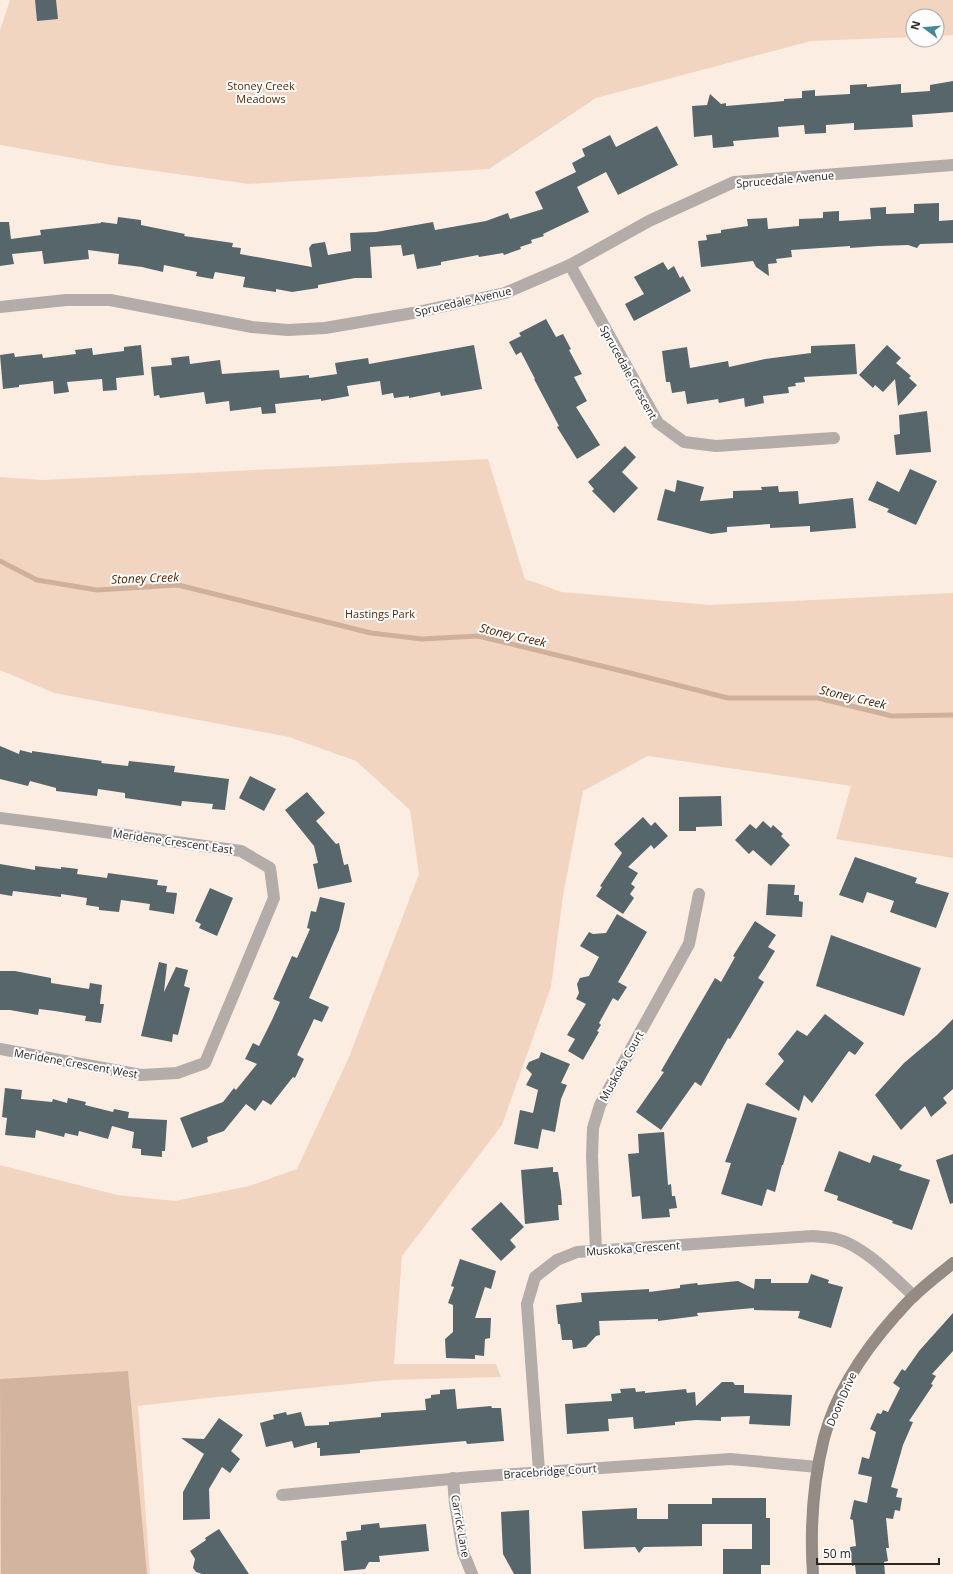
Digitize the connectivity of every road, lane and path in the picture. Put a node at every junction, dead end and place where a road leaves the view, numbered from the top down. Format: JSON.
{"nodes":[{"id":1,"x":953,"y":165,"type":"edge"},
{"id":2,"x":570,"y":265,"type":"junction"},
{"id":3,"x":0,"y":307,"type":"edge"},
{"id":4,"x":834,"y":438,"type":"dead end"},
{"id":5,"x":0,"y":818,"type":"edge"},
{"id":6,"x":699,"y":894,"type":"dead end"},
{"id":7,"x":248,"y":958,"type":"joint"},
{"id":8,"x":0,"y":1049,"type":"edge"},
{"id":9,"x":596,"y":1251,"type":"junction"},
{"id":10,"x":953,"y":1263,"type":"edge"},
{"id":11,"x":914,"y":1296,"type":"junction"},
{"id":12,"x":818,"y":1467,"type":"junction"},
{"id":13,"x":539,"y":1472,"type":"junction"},
{"id":14,"x":453,"y":1478,"type":"junction"},
{"id":15,"x":282,"y":1495,"type":"dead end"},
{"id":16,"x":472,"y":1574,"type":"edge"},
{"id":17,"x":813,"y":1574,"type":"edge"}],
"edges":[{"from":1,"to":2,"type":"street","name":"Sprucedale Avenue"},
{"from":2,"to":3,"type":"street","name":"Sprucedale Avenue"},
{"from":2,"to":4,"type":"street","name":"Sprucedale Crescent"},
{"from":5,"to":7,"type":"street","name":"Meridene Crescent East"},
{"from":6,"to":9,"type":"street","name":"Muskoka Court"},
{"from":7,"to":8,"type":"street","name":"Meridene Crescent West"},
{"from":9,"to":11,"type":"street","name":"Muskoka Crescent"},
{"from":9,"to":13,"type":"street","name":"Muskoka Crescent"},
{"from":10,"to":11,"type":"street","name":"Doon Drive"},
{"from":11,"to":12,"type":"street","name":"Doon Drive"},
{"from":12,"to":13,"type":"street","name":"Bracebridge Court"},
{"from":12,"to":17,"type":"street","name":"Doon Drive"},
{"from":13,"to":14,"type":"street","name":"Bracebridge Court"},
{"from":14,"to":15,"type":"street","name":"Bracebridge Court"},
{"from":14,"to":16,"type":"street","name":"Carrick Lane"}]}
